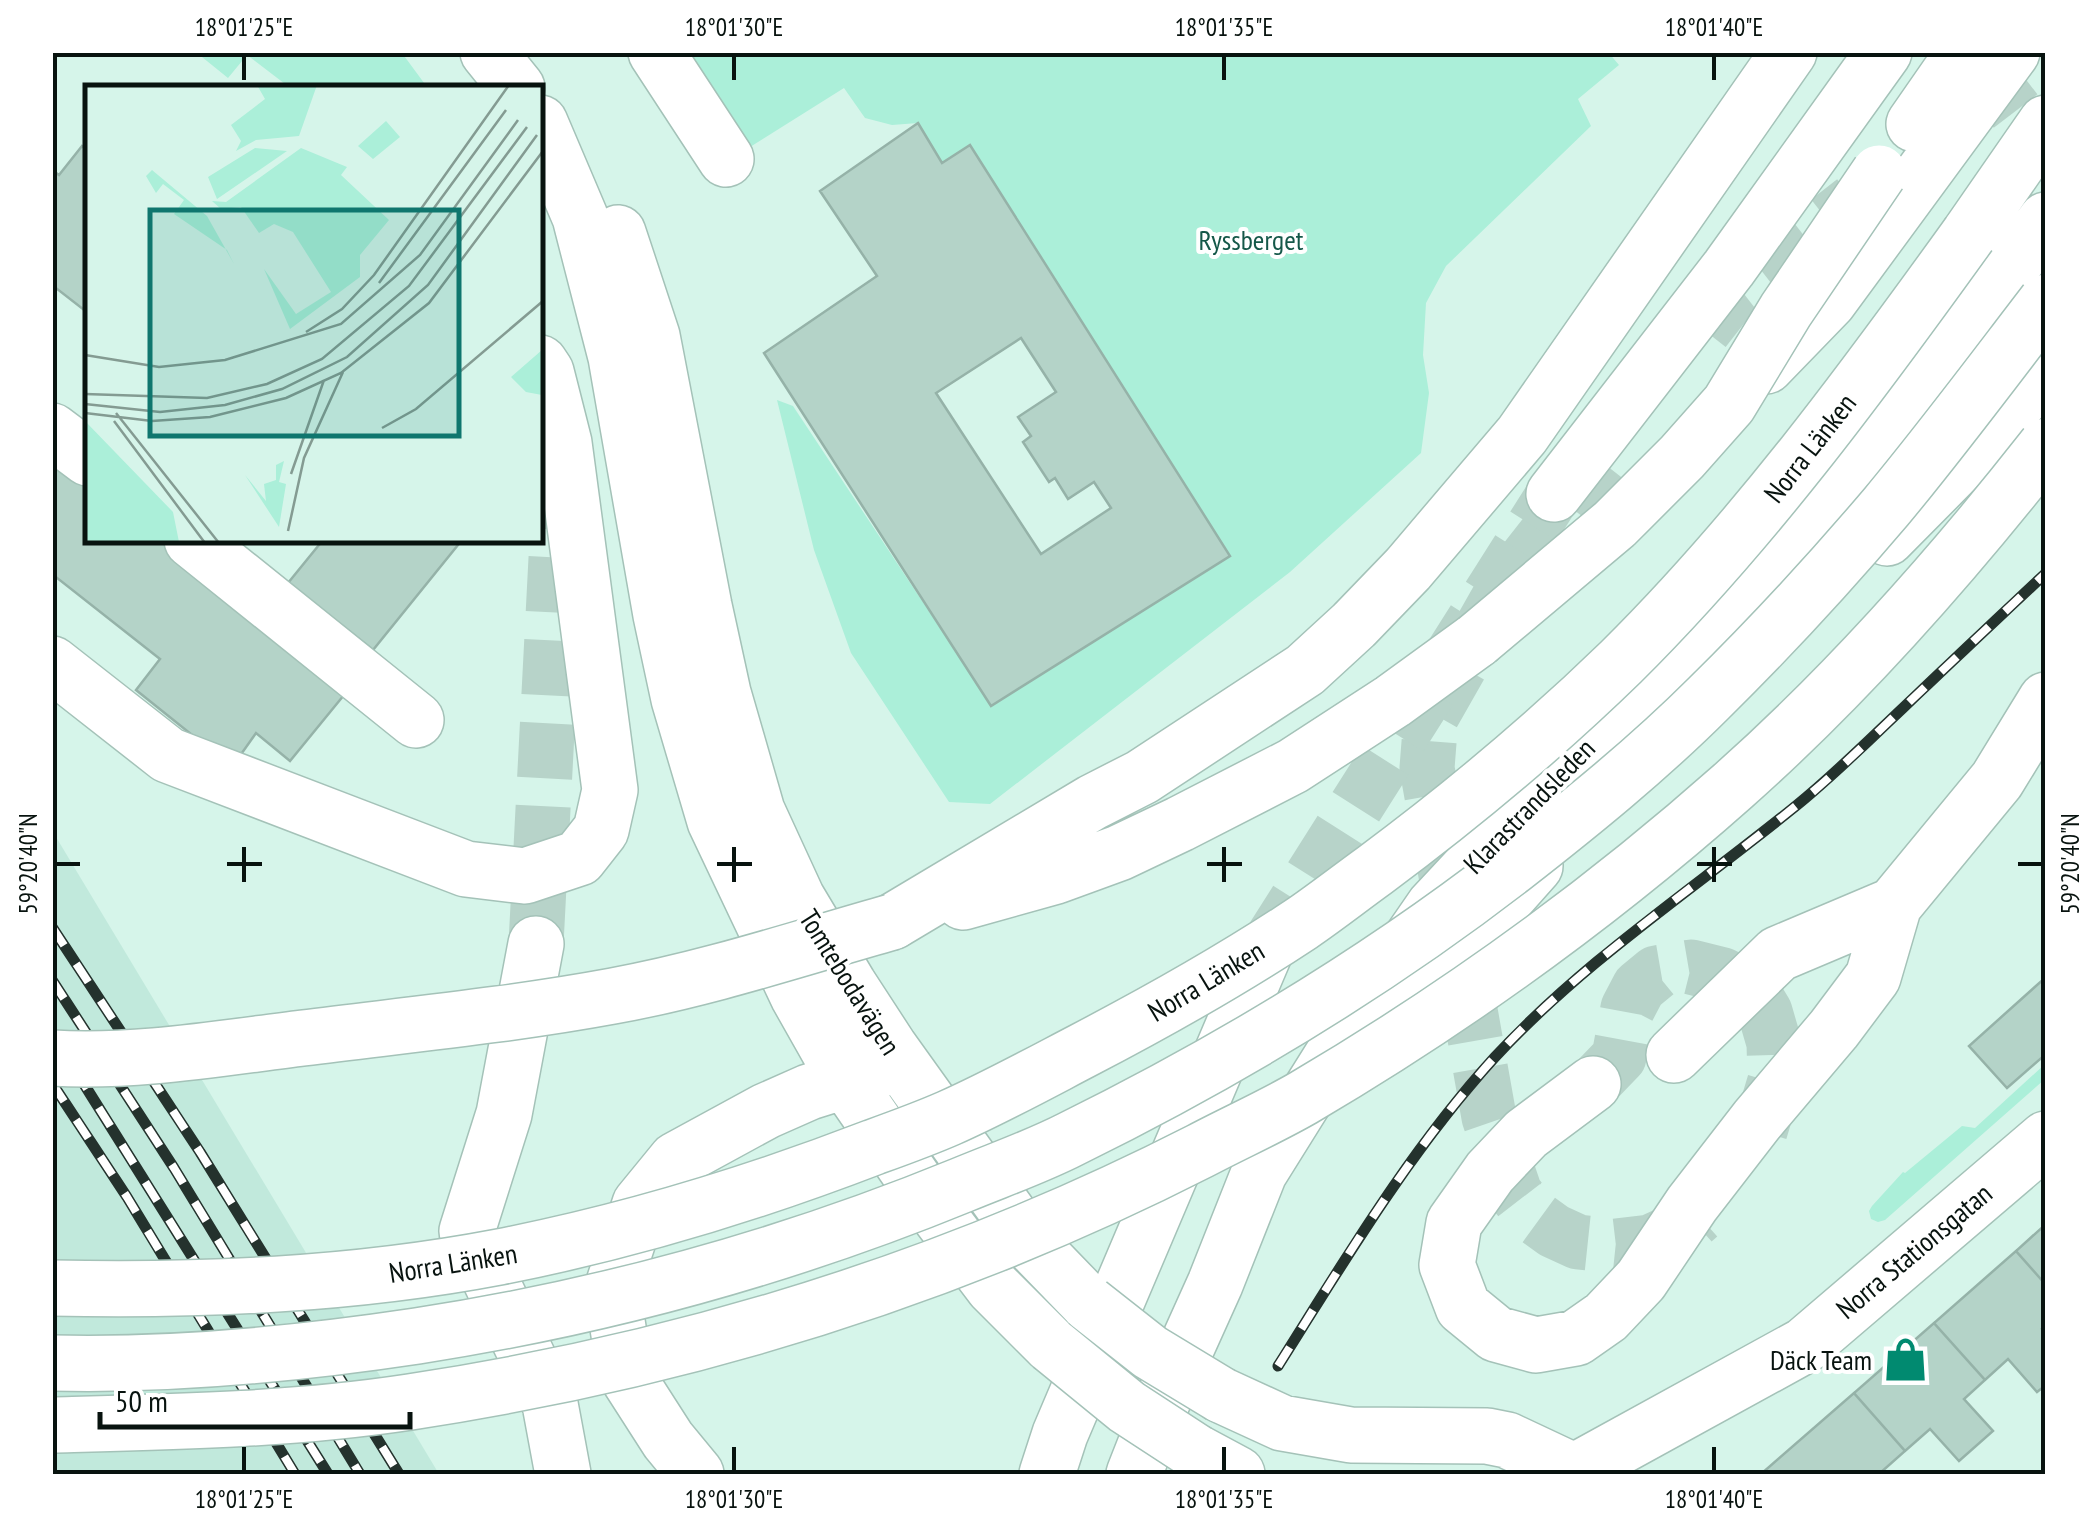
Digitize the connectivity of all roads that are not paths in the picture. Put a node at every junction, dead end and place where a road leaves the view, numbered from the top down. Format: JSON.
{"nodes":[{"id":1,"x":488,"y":52,"type":"edge"},
{"id":2,"x":656,"y":52,"type":"edge"},
{"id":3,"x":1790,"y":52,"type":"edge"},
{"id":4,"x":1848,"y":52,"type":"edge"},
{"id":5,"x":1884,"y":52,"type":"edge"},
{"id":6,"x":1964,"y":52,"type":"tunnel mouth"},
{"id":7,"x":2012,"y":52,"type":"edge"},
{"id":8,"x":515,"y":85,"type":"edge"},
{"id":9,"x":2046,"y":124,"type":"edge"},
{"id":10,"x":542,"y":125,"type":"edge"},
{"id":11,"x":726,"y":159,"type":"dead end"},
{"id":12,"x":1894,"y":183,"type":"junction"},
{"id":13,"x":2046,"y":220,"type":"edge"},
{"id":14,"x":2046,"y":302,"type":"edge"},
{"id":15,"x":542,"y":366,"type":"edge"},
{"id":16,"x":2046,"y":370,"type":"edge"},
{"id":17,"x":52,"y":431,"type":"edge"},
{"id":18,"x":2046,"y":446,"type":"edge"},
{"id":19,"x":85,"y":456,"type":"edge"},
{"id":20,"x":194,"y":542,"type":"edge"},
{"id":21,"x":52,"y":664,"type":"edge"},
{"id":22,"x":2046,"y":700,"type":"edge"},
{"id":23,"x":416,"y":720,"type":"dead end"},
{"id":24,"x":1894,"y":904,"type":"junction"},
{"id":25,"x":892,"y":922,"type":"junction"},
{"id":26,"x":536,"y":944,"type":"tunnel mouth"},
{"id":27,"x":1268,"y":948,"type":"tunnel mouth"},
{"id":28,"x":824,"y":992,"type":"junction"},
{"id":29,"x":1674,"y":1055,"type":"dead end"},
{"id":30,"x":895,"y":1056,"type":"junction"},
{"id":31,"x":52,"y":1058,"type":"edge"},
{"id":32,"x":841,"y":1072,"type":"junction"},
{"id":33,"x":1593,"y":1084,"type":"tunnel mouth"},
{"id":34,"x":2046,"y":1139,"type":"edge"},
{"id":35,"x":1215,"y":1284,"type":"junction"},
{"id":36,"x":52,"y":1288,"type":"edge"},
{"id":37,"x":52,"y":1363,"type":"edge"},
{"id":38,"x":52,"y":1425,"type":"edge"},
{"id":39,"x":1216,"y":1467,"type":"edge"},
{"id":40,"x":1572,"y":1473,"type":"edge"},
{"id":41,"x":563,"y":1474,"type":"edge"},
{"id":42,"x":696,"y":1474,"type":"edge"},
{"id":43,"x":1047,"y":1474,"type":"edge"},
{"id":44,"x":1134,"y":1474,"type":"edge"}],
"edges":[{"from":1,"to":8,"type":"main road"},
{"from":2,"to":11,"type":"main road"},
{"from":3,"to":25,"type":"main road"},
{"from":4,"to":5,"type":"main road"},
{"from":6,"to":12,"type":"main road"},
{"from":7,"to":12,"type":"main road"},
{"from":9,"to":36,"type":"main road","name":"Norra Länken","bridge":true},
{"from":10,"to":28,"type":"main road","name":"Tomtebodavägen"},
{"from":12,"to":25,"type":"main road","bridge":true},
{"from":13,"to":35,"type":"main road","name":"Klarastrandsleden"},
{"from":14,"to":37,"type":"main road","bridge":true},
{"from":15,"to":21,"type":"main road"},
{"from":16,"to":35,"type":"main road"},
{"from":17,"to":19,"type":"main road"},
{"from":18,"to":38,"type":"main road","bridge":true},
{"from":20,"to":23,"type":"main road"},
{"from":22,"to":24,"type":"main road"},
{"from":24,"to":29,"type":"main road"},
{"from":24,"to":33,"type":"main road"},
{"from":25,"to":31,"type":"main road","bridge":true},
{"from":26,"to":41,"type":"main road"},
{"from":27,"to":43,"type":"main road"},
{"from":28,"to":30,"type":"main road","name":"Tomtebodavägen"},
{"from":28,"to":32,"type":"main road","name":"Tomtebodavägen"},
{"from":30,"to":32,"type":"main road"},
{"from":30,"to":40,"type":"main road","name":"Tomtebodavägen","bridge":true},
{"from":32,"to":39,"type":"main road","name":"Tomtebodavägen","bridge":true},
{"from":32,"to":42,"type":"main road"},
{"from":34,"to":40,"type":"main road","name":"Norra Stationsgatan"},
{"from":35,"to":44,"type":"main road","name":"Klarastrandsleden"}]}
